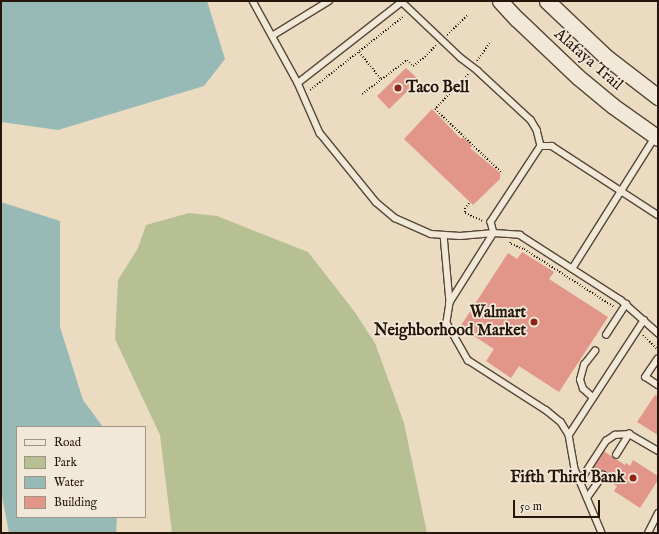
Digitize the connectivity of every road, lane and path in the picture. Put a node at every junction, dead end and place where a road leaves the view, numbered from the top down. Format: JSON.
{"nodes":[{"id":1,"x":253,"y":1,"type":"edge"},
{"id":2,"x":329,"y":1,"type":"edge"},
{"id":3,"x":402,"y":1,"type":"edge"},
{"id":4,"x":500,"y":1,"type":"edge"},
{"id":5,"x":547,"y":1,"type":"edge"},
{"id":6,"x":411,"y":11,"type":"junction"},
{"id":7,"x":468,"y":15,"type":"dead end"},
{"id":8,"x":272,"y":36,"type":"junction"},
{"id":9,"x":441,"y":40,"type":"junction"},
{"id":10,"x":491,"y":41,"type":"dead end"},
{"id":11,"x":359,"y":52,"type":"junction"},
{"id":12,"x":473,"y":67,"type":"junction"},
{"id":13,"x":381,"y":79,"type":"junction"},
{"id":14,"x":298,"y":83,"type":"junction"},
{"id":15,"x":362,"y":94,"type":"dead end"},
{"id":16,"x":303,"y":96,"type":"junction"},
{"id":17,"x":658,"y":97,"type":"edge"},
{"id":18,"x":657,"y":137,"type":"edge"},
{"id":19,"x":541,"y":146,"type":"junction"},
{"id":20,"x":502,"y":173,"type":"dead end"},
{"id":21,"x":621,"y":191,"type":"junction"},
{"id":22,"x":469,"y":203,"type":"dead end"},
{"id":23,"x":658,"y":215,"type":"edge"},
{"id":24,"x":491,"y":222,"type":"junction"},
{"id":25,"x":494,"y":232,"type":"junction"},
{"id":26,"x":444,"y":234,"type":"junction"},
{"id":27,"x":510,"y":234,"type":"junction"},
{"id":28,"x":572,"y":269,"type":"junction"},
{"id":29,"x":450,"y":303,"type":"junction"},
{"id":30,"x":626,"y":304,"type":"junction"},
{"id":31,"x":620,"y":313,"type":"junction"},
{"id":32,"x":644,"y":320,"type":"junction"},
{"id":33,"x":638,"y":329,"type":"junction"},
{"id":34,"x":658,"y":333,"type":"edge"},
{"id":35,"x":606,"y":335,"type":"dead end"},
{"id":36,"x":658,"y":350,"type":"edge"},
{"id":37,"x":595,"y":351,"type":"dead end"},
{"id":38,"x":658,"y":359,"type":"edge"},
{"id":39,"x":658,"y":385,"type":"edge"},
{"id":40,"x":594,"y":398,"type":"junction"},
{"id":41,"x":629,"y":434,"type":"junction"},
{"id":42,"x":569,"y":435,"type":"junction"},
{"id":43,"x":658,"y":451,"type":"edge"},
{"id":44,"x":616,"y":455,"type":"dead end"},
{"id":45,"x":603,"y":475,"type":"dead end"},
{"id":46,"x":580,"y":481,"type":"junction"},
{"id":47,"x":587,"y":498,"type":"junction"},
{"id":48,"x":658,"y":514,"type":"edge"},
{"id":49,"x":602,"y":533,"type":"edge"},
{"id":50,"x":648,"y":533,"type":"edge"}],
"edges":[{"from":1,"to":8,"type":"lane"},
{"from":2,"to":8,"type":"lane"},
{"from":3,"to":6,"type":"lane"},
{"from":3,"to":14,"type":"lane"},
{"from":4,"to":18,"type":"main road","name":"Alafaya Trail"},
{"from":5,"to":17,"type":"main road","name":"Alafaya Trail"},
{"from":6,"to":9,"type":"lane"},
{"from":6,"to":11,"type":"path"},
{"from":7,"to":9,"type":"path"},
{"from":8,"to":14,"type":"lane"},
{"from":9,"to":12,"type":"lane"},
{"from":9,"to":13,"type":"path"},
{"from":10,"to":12,"type":"path"},
{"from":11,"to":13,"type":"path"},
{"from":11,"to":16,"type":"path"},
{"from":12,"to":19,"type":"lane"},
{"from":12,"to":20,"type":"path"},
{"from":13,"to":15,"type":"path"},
{"from":14,"to":16,"type":"lane"},
{"from":16,"to":26,"type":"lane"},
{"from":18,"to":21,"type":"lane"},
{"from":19,"to":21,"type":"lane"},
{"from":19,"to":24,"type":"lane"},
{"from":21,"to":23,"type":"lane"},
{"from":21,"to":28,"type":"lane"},
{"from":22,"to":24,"type":"path"},
{"from":24,"to":25,"type":"lane"},
{"from":25,"to":26,"type":"lane"},
{"from":25,"to":27,"type":"lane"},
{"from":25,"to":29,"type":"lane"},
{"from":26,"to":29,"type":"lane"},
{"from":27,"to":28,"type":"lane"},
{"from":27,"to":31,"type":"path"},
{"from":28,"to":30,"type":"lane"},
{"from":29,"to":42,"type":"lane"},
{"from":30,"to":31,"type":"lane"},
{"from":30,"to":32,"type":"lane"},
{"from":31,"to":35,"type":"lane"},
{"from":32,"to":33,"type":"lane"},
{"from":32,"to":34,"type":"lane"},
{"from":33,"to":36,"type":"path"},
{"from":33,"to":40,"type":"lane"},
{"from":37,"to":40,"type":"lane"},
{"from":38,"to":39,"type":"lane"},
{"from":40,"to":42,"type":"lane"},
{"from":41,"to":43,"type":"lane"},
{"from":41,"to":44,"type":"lane"},
{"from":41,"to":46,"type":"lane"},
{"from":42,"to":46,"type":"lane"},
{"from":45,"to":47,"type":"lane"},
{"from":46,"to":47,"type":"lane"},
{"from":47,"to":49,"type":"lane"},
{"from":48,"to":50,"type":"lane"}]}
